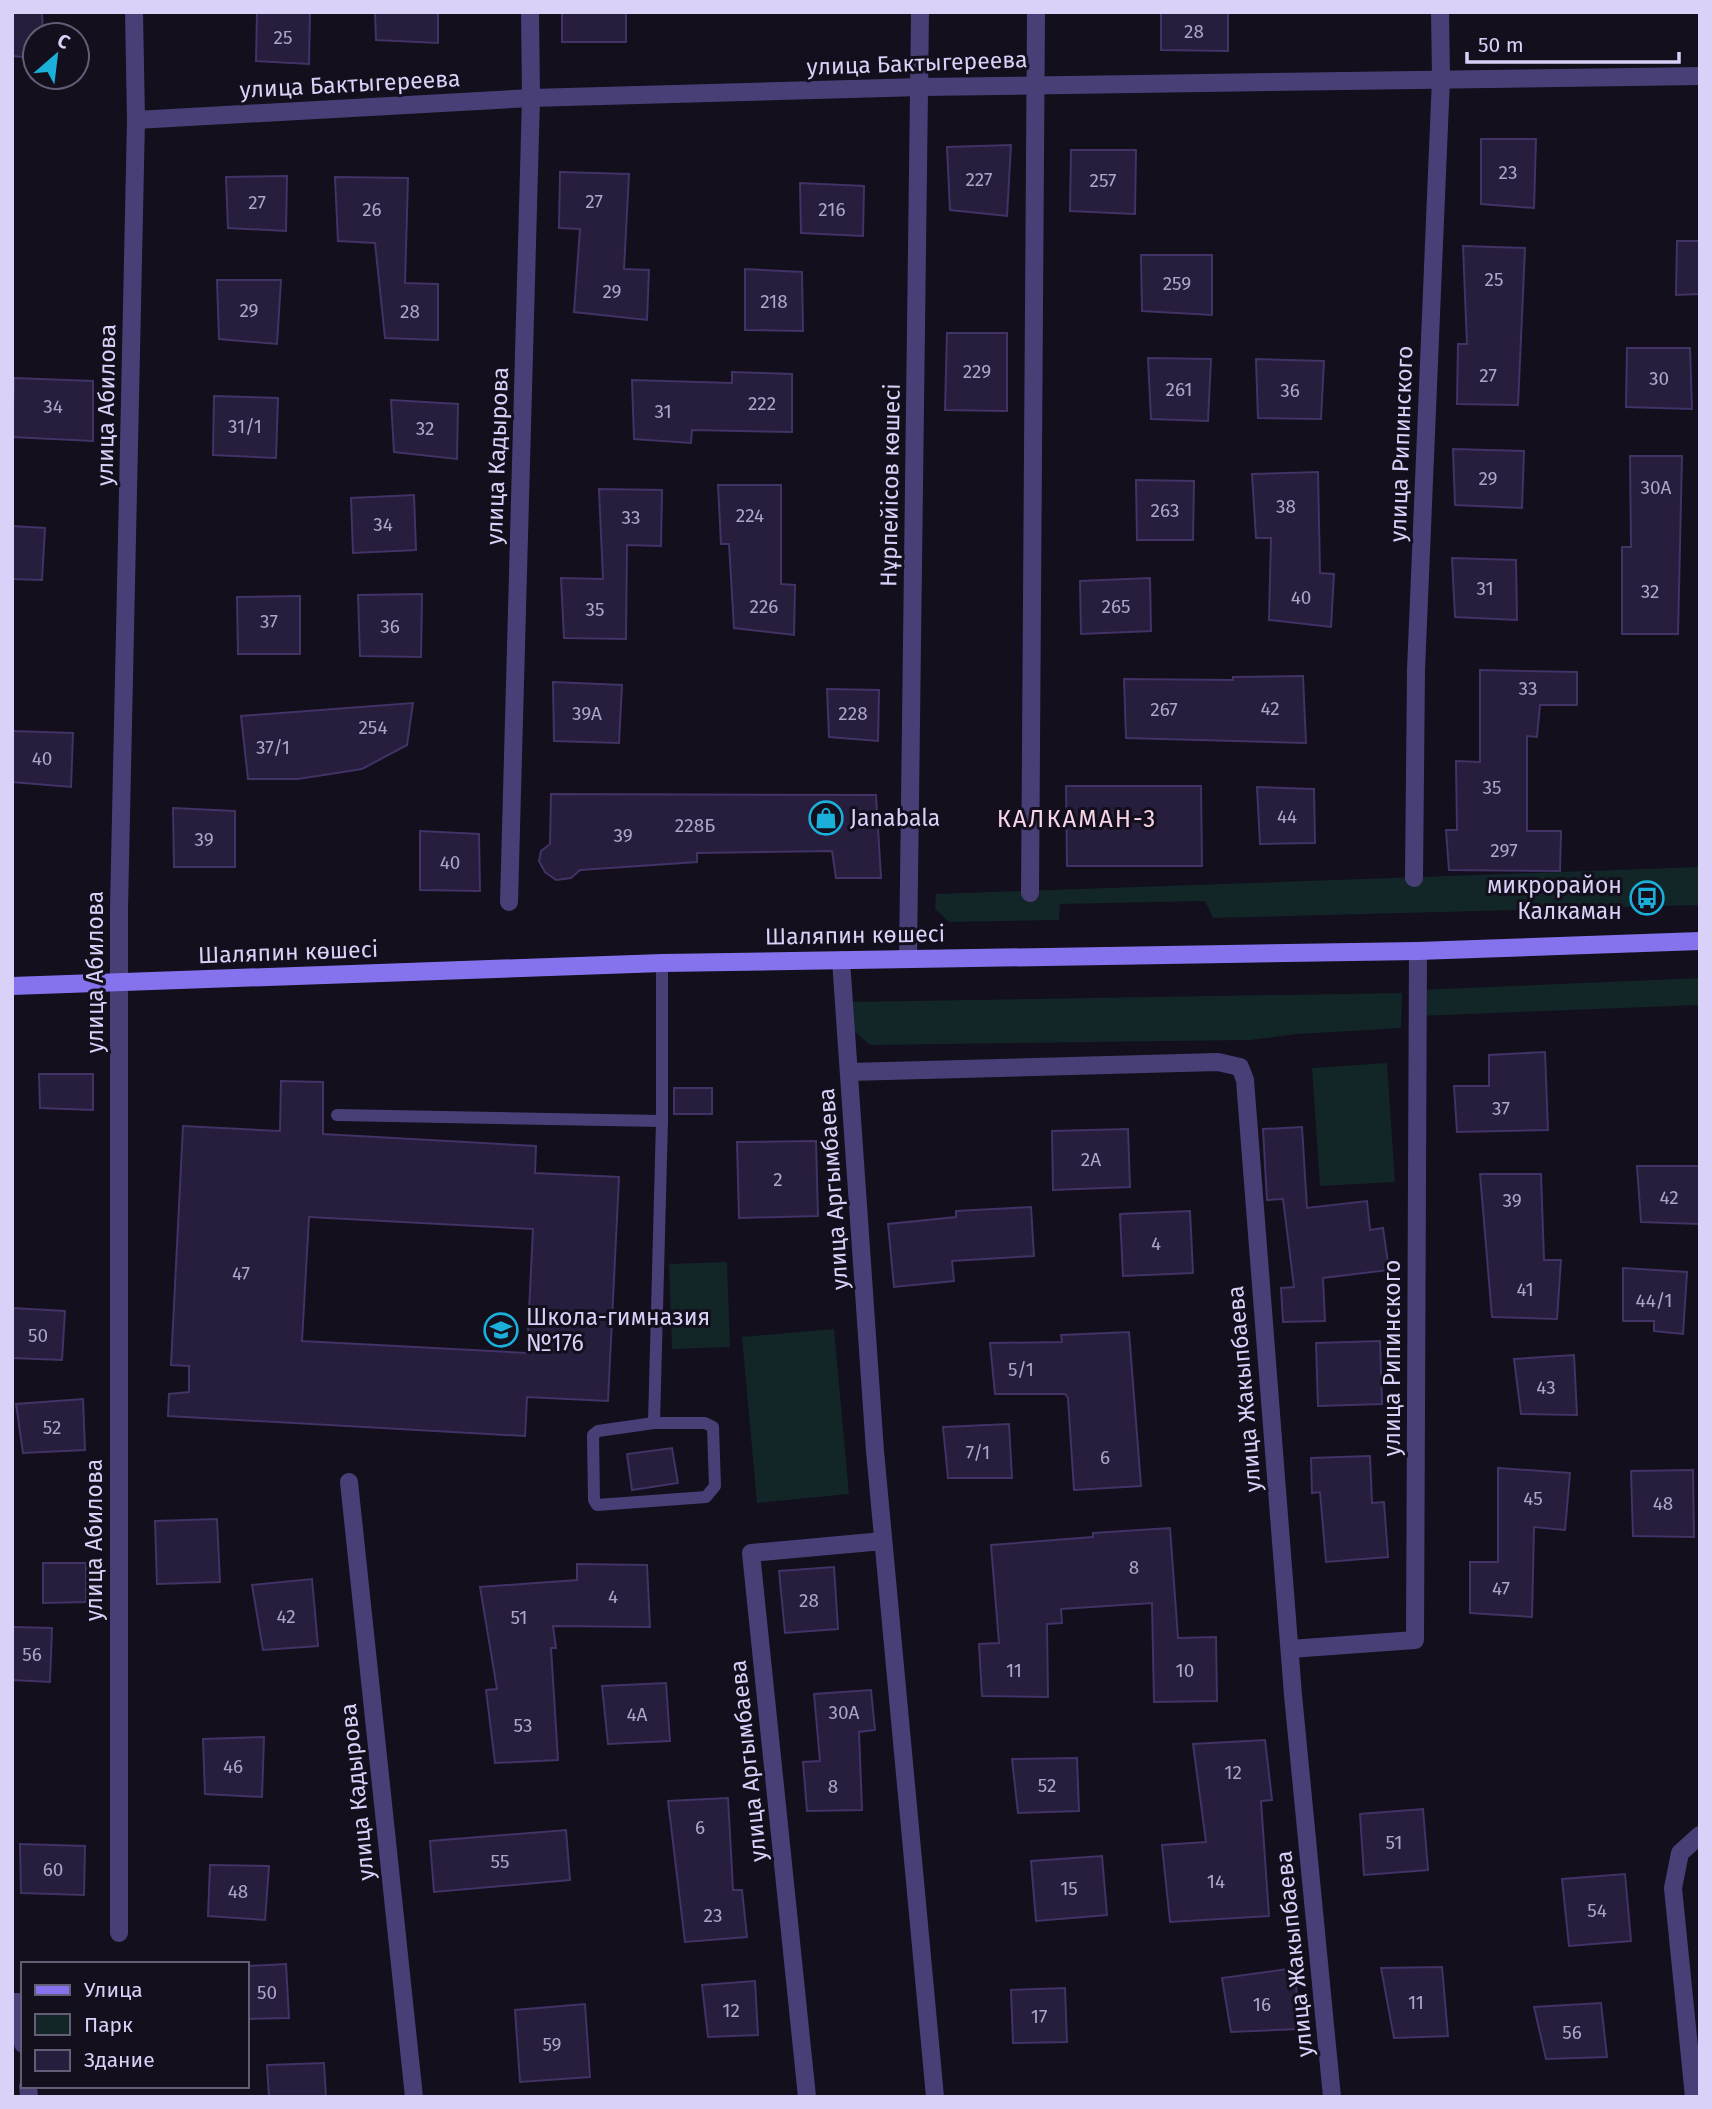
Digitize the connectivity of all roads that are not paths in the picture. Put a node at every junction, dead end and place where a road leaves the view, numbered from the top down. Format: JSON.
{"nodes":[{"id":1,"x":134,"y":12,"type":"edge"},
{"id":2,"x":530,"y":12,"type":"edge"},
{"id":3,"x":920,"y":12,"type":"edge"},
{"id":4,"x":1036,"y":12,"type":"edge"},
{"id":5,"x":1440,"y":12,"type":"edge"},
{"id":6,"x":1700,"y":76,"type":"edge"},
{"id":7,"x":1441,"y":78,"type":"junction"},
{"id":8,"x":1036,"y":84,"type":"junction"},
{"id":9,"x":921,"y":87,"type":"junction"},
{"id":10,"x":531,"y":99,"type":"junction"},
{"id":11,"x":136,"y":120,"type":"junction"},
{"id":12,"x":1414,"y":878,"type":"dead end"},
{"id":13,"x":1030,"y":893,"type":"dead end"},
{"id":14,"x":509,"y":902,"type":"dead end"},
{"id":15,"x":1700,"y":941,"type":"edge"},
{"id":16,"x":1418,"y":951,"type":"junction"},
{"id":17,"x":908,"y":958,"type":"junction"},
{"id":18,"x":841,"y":960,"type":"junction"},
{"id":19,"x":662,"y":963,"type":"junction"},
{"id":20,"x":120,"y":983,"type":"junction"},
{"id":21,"x":12,"y":986,"type":"edge"},
{"id":22,"x":849,"y":1072,"type":"junction"},
{"id":23,"x":337,"y":1115,"type":"dead end"},
{"id":24,"x":662,"y":1121,"type":"junction"},
{"id":25,"x":654,"y":1423,"type":"junction"},
{"id":26,"x":349,"y":1482,"type":"dead end"},
{"id":27,"x":883,"y":1541,"type":"junction"},
{"id":28,"x":1290,"y":1649,"type":"junction"},
{"id":29,"x":1700,"y":1835,"type":"edge"},
{"id":30,"x":119,"y":1933,"type":"dead end"},
{"id":31,"x":12,"y":2002,"type":"edge"},
{"id":32,"x":21,"y":2027,"type":"edge"},
{"id":33,"x":414,"y":2097,"type":"edge"},
{"id":34,"x":807,"y":2097,"type":"edge"},
{"id":35,"x":935,"y":2097,"type":"edge"},
{"id":36,"x":1332,"y":2097,"type":"edge"},
{"id":37,"x":1694,"y":2097,"type":"edge"}],
"edges":[{"from":1,"to":11,"type":"street","name":"улица Абилова"},
{"from":2,"to":10,"type":"street","name":"улица Кадырова"},
{"from":3,"to":9,"type":"street","name":"Нұрпейісов көшесі"},
{"from":4,"to":8,"type":"street"},
{"from":5,"to":7,"type":"street","name":"улица Рипинского"},
{"from":6,"to":7,"type":"street","name":"улица Бактыгереева"},
{"from":7,"to":8,"type":"street","name":"улица Бактыгереева"},
{"from":7,"to":12,"type":"street","name":"улица Рипинского"},
{"from":8,"to":9,"type":"street","name":"улица Бактыгереева"},
{"from":8,"to":13,"type":"street"},
{"from":9,"to":10,"type":"street","name":"улица Бактыгереева"},
{"from":9,"to":17,"type":"street","name":"Нұрпейісов көшесі"},
{"from":10,"to":11,"type":"street","name":"улица Бактыгереева"},
{"from":10,"to":14,"type":"street","name":"улица Кадырова"},
{"from":11,"to":20,"type":"street","name":"улица Абилова"},
{"from":15,"to":16,"type":"main road","name":"Шаляпин көшесі"},
{"from":16,"to":17,"type":"main road","name":"Шаляпин көшесі"},
{"from":16,"to":28,"type":"street","name":"улица Рипинского"},
{"from":17,"to":18,"type":"main road","name":"Шаляпин көшесі"},
{"from":18,"to":19,"type":"main road","name":"Шаляпин көшесі"},
{"from":18,"to":22,"type":"street","name":"улица Аргымбаева"},
{"from":19,"to":20,"type":"main road","name":"Шаляпин көшесі"},
{"from":19,"to":24,"type":"lane"},
{"from":20,"to":21,"type":"main road","name":"Шаляпин көшесі"},
{"from":20,"to":30,"type":"street","name":"улица Абилова"},
{"from":22,"to":27,"type":"street","name":"улица Аргымбаева"},
{"from":22,"to":28,"type":"street","name":"улица Жакыпбаева"},
{"from":23,"to":24,"type":"lane"},
{"from":24,"to":25,"type":"lane"},
{"from":25,"to":25,"type":"lane"},
{"from":26,"to":33,"type":"street","name":"улица Кадырова"},
{"from":27,"to":34,"type":"street","name":"улица Аргымбаева"},
{"from":27,"to":35,"type":"street","name":"улица Аргымбаева"},
{"from":28,"to":36,"type":"street","name":"улица Жакыпбаева"},
{"from":29,"to":37,"type":"street"},
{"from":31,"to":32,"type":"street"}]}
